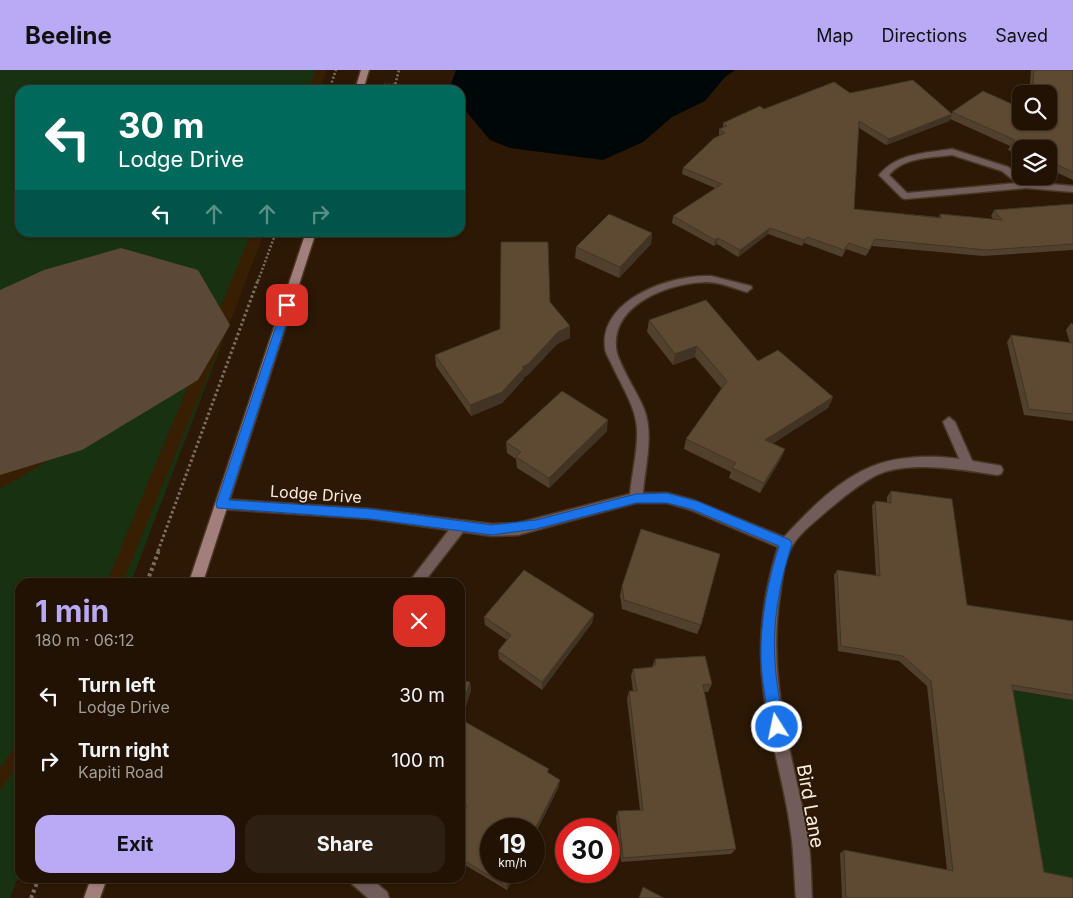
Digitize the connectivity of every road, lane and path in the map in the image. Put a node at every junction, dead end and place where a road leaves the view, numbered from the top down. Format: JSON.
{"nodes":[{"id":1,"x":336,"y":70,"type":"edge"},
{"id":2,"x":365,"y":70,"type":"edge"},
{"id":3,"x":399,"y":70,"type":"edge"},
{"id":4,"x":331,"y":84,"type":"joint"},
{"id":5,"x":335,"y":84,"type":"dead end"},
{"id":6,"x":360,"y":85,"type":"edge"},
{"id":7,"x":389,"y":85,"type":"dead end"},
{"id":8,"x":1026,"y":185,"type":"junction"},
{"id":9,"x":1073,"y":189,"type":"edge"},
{"id":10,"x":274,"y":237,"type":"edge"},
{"id":11,"x":309,"y":237,"type":"edge"},
{"id":12,"x":747,"y":288,"type":"dead end"},
{"id":13,"x":949,"y":422,"type":"dead end"},
{"id":14,"x":968,"y":465,"type":"junction"},
{"id":15,"x":996,"y":470,"type":"dead end"},
{"id":16,"x":636,"y":498,"type":"junction"},
{"id":17,"x":222,"y":504,"type":"junction"},
{"id":18,"x":459,"y":527,"type":"junction"},
{"id":19,"x":786,"y":544,"type":"junction"},
{"id":20,"x":148,"y":578,"type":"edge"},
{"id":21,"x":197,"y":578,"type":"edge"},
{"id":22,"x":419,"y":578,"type":"edge"},
{"id":23,"x":37,"y":883,"type":"edge"},
{"id":24,"x":97,"y":883,"type":"edge"},
{"id":25,"x":364,"y":883,"type":"edge"},
{"id":26,"x":31,"y":898,"type":"edge"},
{"id":27,"x":92,"y":898,"type":"edge"},
{"id":28,"x":381,"y":898,"type":"edge"},
{"id":29,"x":804,"y":898,"type":"edge"}],
"edges":[{"from":1,"to":4,"type":"path"},
{"from":2,"to":6,"type":"main road"},
{"from":3,"to":7,"type":"path"},
{"from":4,"to":5,"type":"path"},
{"from":8,"to":8,"type":"street"},
{"from":8,"to":9,"type":"street"},
{"from":10,"to":20,"type":"path"},
{"from":11,"to":17,"type":"main road"},
{"from":12,"to":16,"type":"street"},
{"from":13,"to":14,"type":"street"},
{"from":14,"to":15,"type":"street"},
{"from":14,"to":19,"type":"street"},
{"from":16,"to":18,"type":"street","name":"Lodge Drive"},
{"from":16,"to":19,"type":"street","name":"Lodge Drive"},
{"from":17,"to":18,"type":"street","name":"Lodge Drive"},
{"from":17,"to":21,"type":"main road"},
{"from":18,"to":22,"type":"street"},
{"from":19,"to":29,"type":"street","name":"Bird Lane"},
{"from":23,"to":26,"type":"path"},
{"from":24,"to":27,"type":"main road"},
{"from":25,"to":28,"type":"street"}]}
